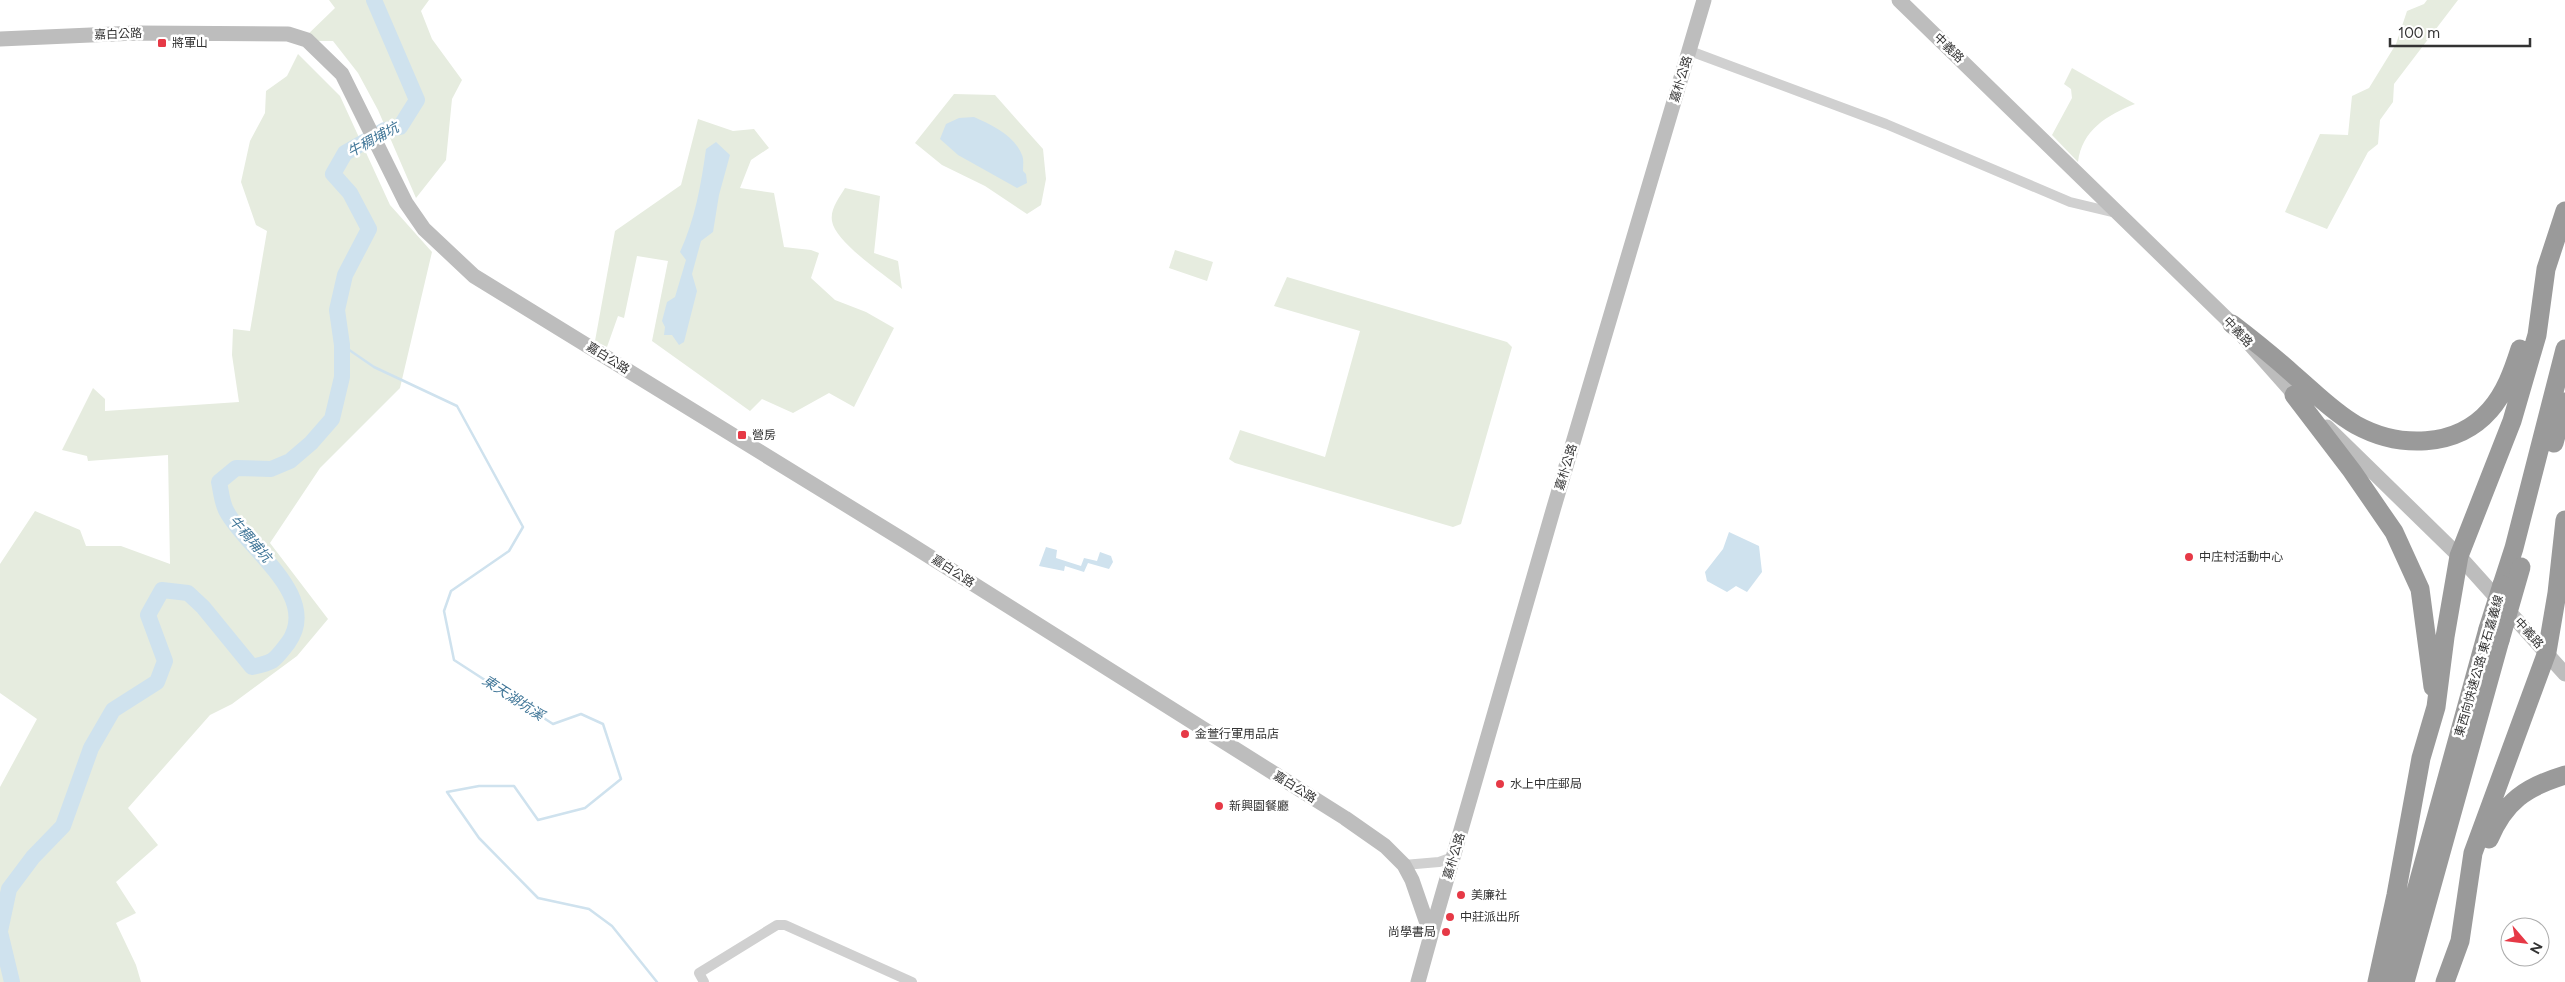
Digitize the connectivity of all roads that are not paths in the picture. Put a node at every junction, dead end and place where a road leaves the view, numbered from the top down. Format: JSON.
{"nodes":[{"id":1,"x":1704,"y":0,"type":"edge"},
{"id":2,"x":1899,"y":0,"type":"edge"},
{"id":3,"x":0,"y":39,"type":"edge"},
{"id":4,"x":1690,"y":51,"type":"junction"},
{"id":5,"x":2565,"y":211,"type":"edge"},
{"id":6,"x":2120,"y":214,"type":"junction"},
{"id":7,"x":2546,"y":269,"type":"junction"},
{"id":8,"x":2232,"y":324,"type":"junction"},
{"id":9,"x":2565,"y":349,"type":"edge"},
{"id":10,"x":2294,"y":395,"type":"junction"},
{"id":11,"x":2565,"y":402,"type":"edge"},
{"id":12,"x":2565,"y":520,"type":"edge"},
{"id":13,"x":2459,"y":556,"type":"junction"},
{"id":14,"x":2494,"y":634,"type":"junction"},
{"id":15,"x":2547,"y":652,"type":"junction"},
{"id":16,"x":2565,"y":674,"type":"edge"},
{"id":17,"x":2436,"y":707,"type":"junction"},
{"id":18,"x":2565,"y":775,"type":"edge"},
{"id":19,"x":1453,"y":858,"type":"junction"},
{"id":20,"x":1404,"y":865,"type":"junction"},
{"id":21,"x":1431,"y":935,"type":"junction"},
{"id":22,"x":2460,"y":941,"type":"junction"},
{"id":23,"x":704,"y":982,"type":"edge"},
{"id":24,"x":912,"y":982,"type":"edge"},
{"id":25,"x":1418,"y":982,"type":"edge"},
{"id":26,"x":2377,"y":982,"type":"edge"},
{"id":27,"x":2391,"y":982,"type":"edge"},
{"id":28,"x":2405,"y":982,"type":"edge"},
{"id":29,"x":2445,"y":982,"type":"edge"}],
"edges":[{"from":1,"to":4,"type":"main road","name":"嘉朴公路"},
{"from":2,"to":6,"type":"main road","name":"中義路"},
{"from":3,"to":20,"type":"main road","name":"嘉白公路"},
{"from":4,"to":6,"type":"street"},
{"from":4,"to":19,"type":"main road","name":"嘉朴公路"},
{"from":5,"to":7,"type":"highway"},
{"from":6,"to":8,"type":"main road","name":"中義路"},
{"from":7,"to":8,"type":"highway"},
{"from":7,"to":13,"type":"highway"},
{"from":8,"to":10,"type":"main road","name":"中義路"},
{"from":9,"to":14,"type":"highway","name":"東西向快速公路 東石嘉義線","bridge":true},
{"from":10,"to":13,"type":"main road","name":"中義路"},
{"from":10,"to":17,"type":"highway"},
{"from":11,"to":14,"type":"highway","name":"東西向快速公路 東石嘉義線","bridge":true},
{"from":12,"to":15,"type":"highway"},
{"from":13,"to":15,"type":"main road","name":"中義路"},
{"from":13,"to":17,"type":"highway"},
{"from":14,"to":27,"type":"highway","name":"東西向快速公路 東石嘉義線"},
{"from":14,"to":28,"type":"highway","name":"東西向快速公路 東石嘉義線"},
{"from":15,"to":16,"type":"main road","name":"中義路"},
{"from":15,"to":22,"type":"highway"},
{"from":17,"to":26,"type":"highway"},
{"from":18,"to":22,"type":"highway"},
{"from":19,"to":20,"type":"street"},
{"from":19,"to":21,"type":"main road","name":"嘉朴公路"},
{"from":20,"to":21,"type":"main road","name":"嘉白公路"},
{"from":21,"to":25,"type":"main road"},
{"from":22,"to":29,"type":"highway"},
{"from":23,"to":24,"type":"street"}]}
